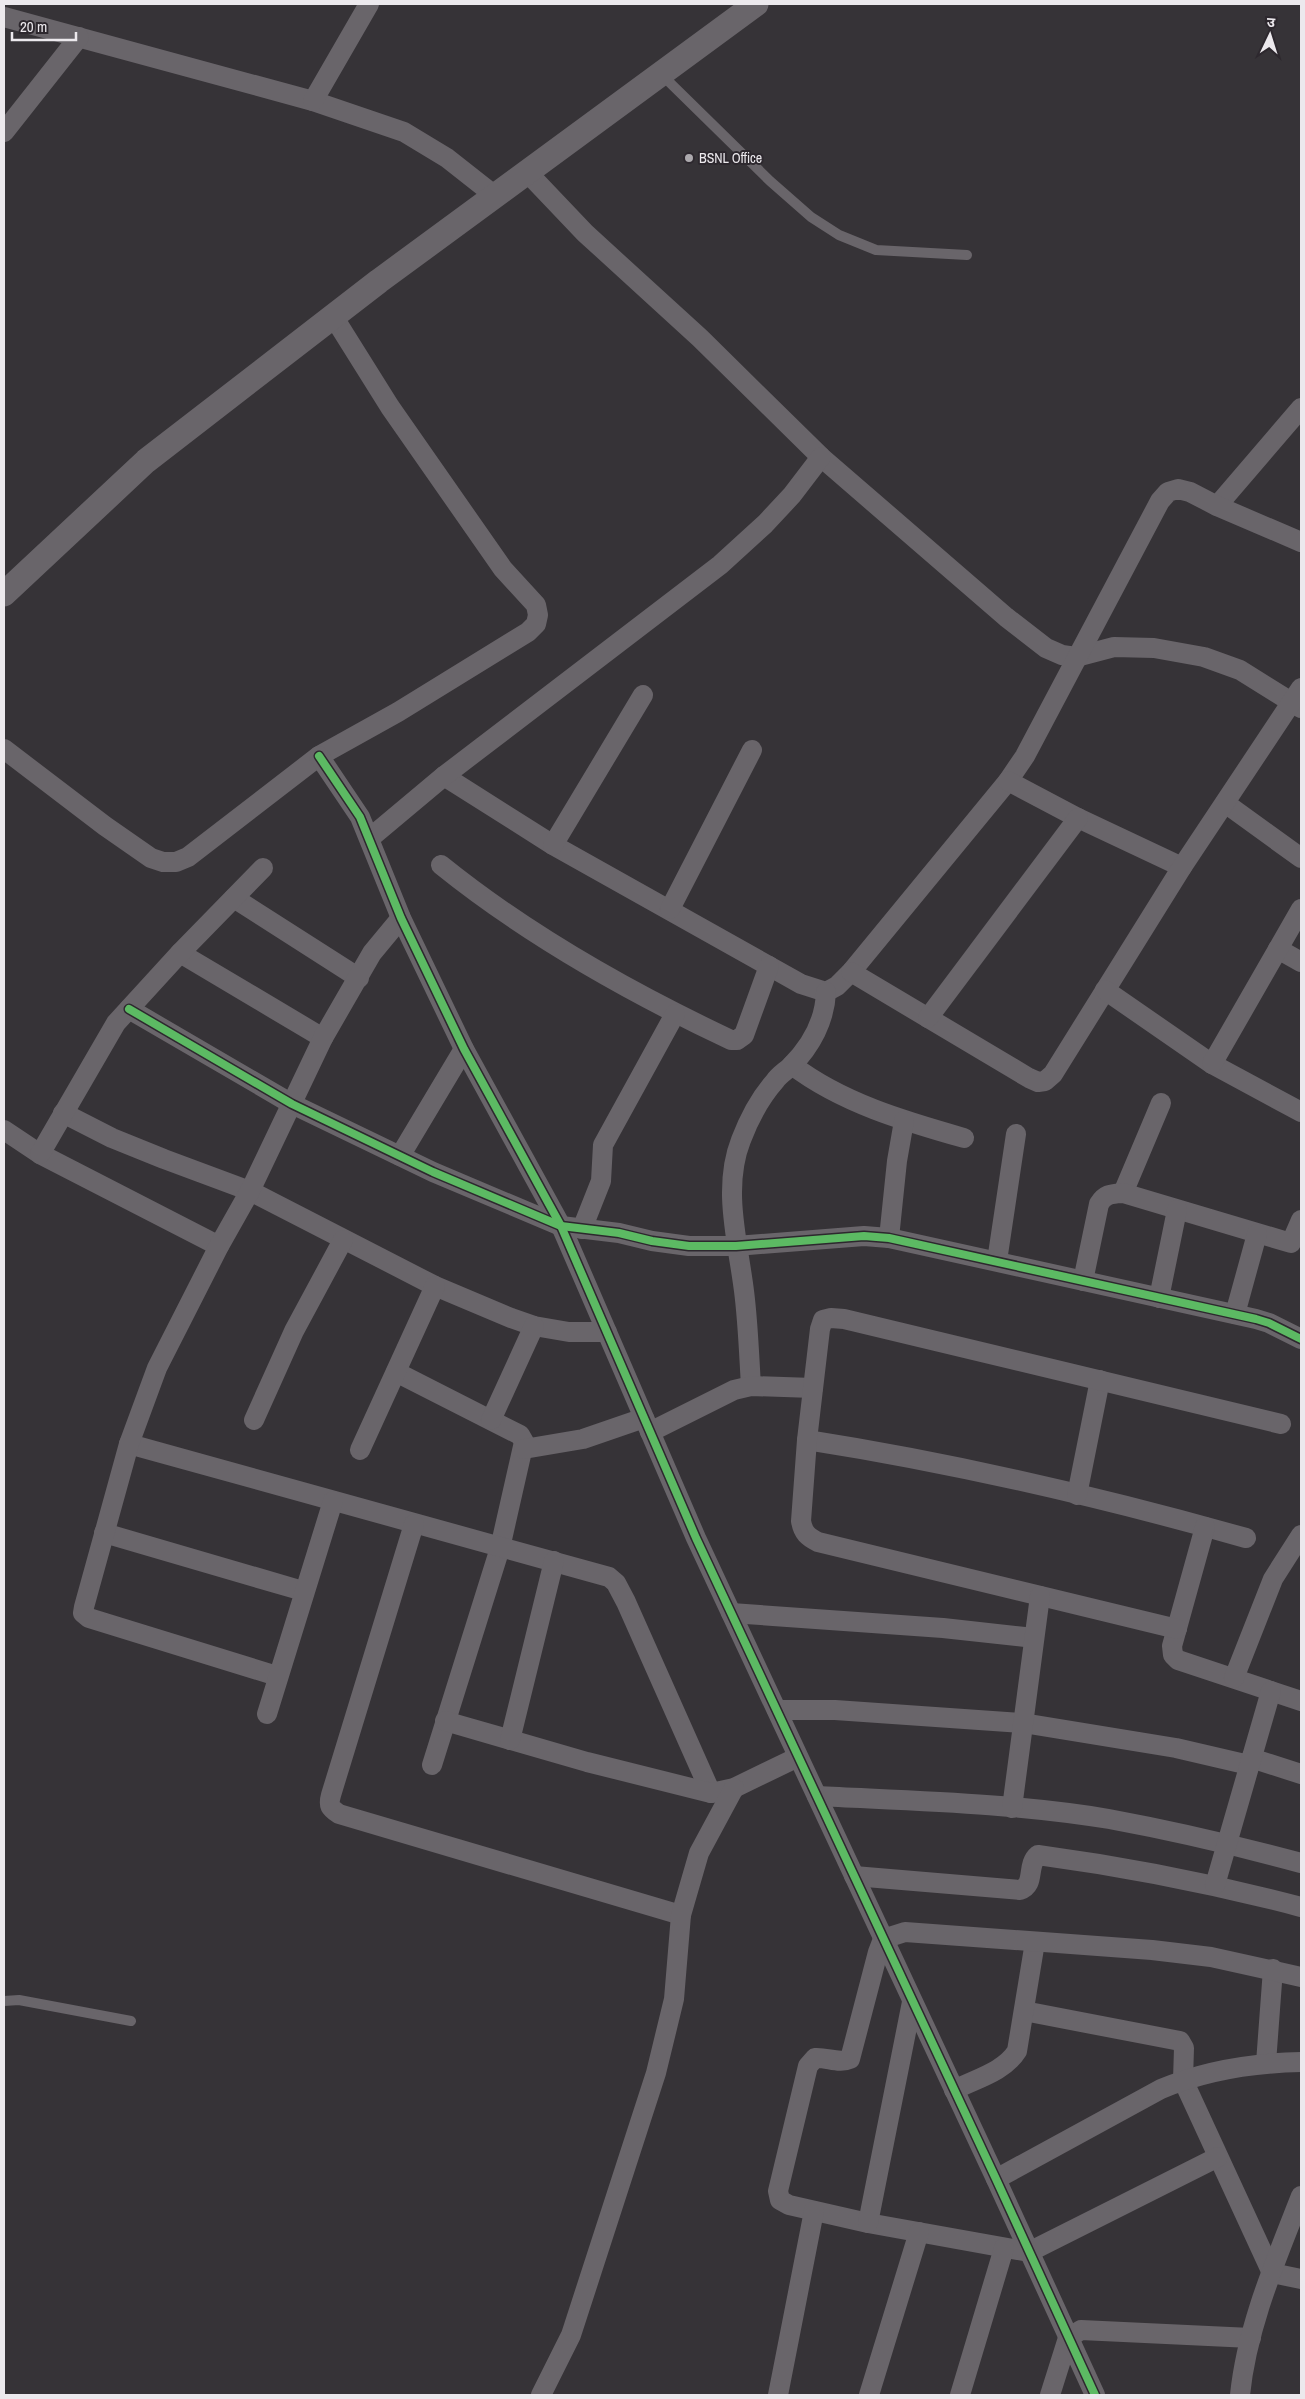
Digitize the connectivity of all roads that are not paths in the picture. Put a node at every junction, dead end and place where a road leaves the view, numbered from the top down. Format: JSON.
{"nodes":[{"id":1,"x":368,"y":4,"type":"edge"},
{"id":2,"x":756,"y":4,"type":"edge"},
{"id":3,"x":4,"y":16,"type":"edge"},
{"id":4,"x":79,"y":37,"type":"junction"},
{"id":5,"x":660,"y":73,"type":"junction"},
{"id":6,"x":313,"y":101,"type":"junction"},
{"id":7,"x":4,"y":132,"type":"edge"},
{"id":8,"x":526,"y":171,"type":"junction"},
{"id":9,"x":494,"y":195,"type":"junction"},
{"id":10,"x":967,"y":254,"type":"dead end"},
{"id":11,"x":333,"y":316,"type":"junction"},
{"id":12,"x":1301,"y":408,"type":"edge"},
{"id":13,"x":821,"y":457,"type":"junction"},
{"id":14,"x":1217,"y":506,"type":"junction"},
{"id":15,"x":1301,"y":542,"type":"edge"},
{"id":16,"x":4,"y":594,"type":"edge"},
{"id":17,"x":1076,"y":657,"type":"junction"},
{"id":18,"x":643,"y":695,"type":"dead end"},
{"id":19,"x":1298,"y":699,"type":"edge"},
{"id":20,"x":4,"y":749,"type":"edge"},
{"id":21,"x":752,"y":750,"type":"dead end"},
{"id":22,"x":319,"y":756,"type":"junction"},
{"id":23,"x":444,"y":776,"type":"junction"},
{"id":24,"x":1008,"y":781,"type":"junction"},
{"id":25,"x":1225,"y":803,"type":"junction"},
{"id":26,"x":1078,"y":818,"type":"junction"},
{"id":27,"x":370,"y":838,"type":"junction"},
{"id":28,"x":553,"y":845,"type":"junction"},
{"id":29,"x":1301,"y":858,"type":"edge"},
{"id":30,"x":441,"y":865,"type":"dead end"},
{"id":31,"x":1182,"y":867,"type":"junction"},
{"id":32,"x":263,"y":868,"type":"dead end"},
{"id":33,"x":234,"y":898,"type":"junction"},
{"id":34,"x":670,"y":909,"type":"junction"},
{"id":35,"x":1301,"y":909,"type":"edge"},
{"id":36,"x":401,"y":918,"type":"junction"},
{"id":37,"x":1278,"y":949,"type":"junction"},
{"id":38,"x":180,"y":953,"type":"junction"},
{"id":39,"x":1301,"y":962,"type":"edge"},
{"id":40,"x":769,"y":966,"type":"junction"},
{"id":41,"x":851,"y":972,"type":"junction"},
{"id":42,"x":359,"y":978,"type":"junction"},
{"id":43,"x":1105,"y":990,"type":"junction"},
{"id":44,"x":826,"y":992,"type":"junction"},
{"id":45,"x":130,"y":1009,"type":"junction"},
{"id":46,"x":675,"y":1014,"type":"junction"},
{"id":47,"x":928,"y":1018,"type":"junction"},
{"id":48,"x":323,"y":1038,"type":"junction"},
{"id":49,"x":464,"y":1049,"type":"junction"},
{"id":50,"x":1212,"y":1064,"type":"junction"},
{"id":51,"x":792,"y":1065,"type":"junction"},
{"id":52,"x":1160,"y":1103,"type":"dead end"},
{"id":53,"x":292,"y":1104,"type":"junction"},
{"id":54,"x":1301,"y":1112,"type":"edge"},
{"id":55,"x":63,"y":1113,"type":"junction"},
{"id":56,"x":904,"y":1121,"type":"junction"},
{"id":57,"x":4,"y":1130,"type":"edge"},
{"id":58,"x":1016,"y":1134,"type":"dead end"},
{"id":59,"x":964,"y":1138,"type":"dead end"},
{"id":60,"x":40,"y":1154,"type":"junction"},
{"id":61,"x":400,"y":1156,"type":"junction"},
{"id":62,"x":250,"y":1191,"type":"junction"},
{"id":63,"x":1122,"y":1193,"type":"junction"},
{"id":64,"x":1178,"y":1210,"type":"junction"},
{"id":65,"x":1301,"y":1220,"type":"edge"},
{"id":66,"x":560,"y":1226,"type":"junction"},
{"id":67,"x":582,"y":1229,"type":"junction"},
{"id":68,"x":1257,"y":1234,"type":"junction"},
{"id":69,"x":889,"y":1238,"type":"junction"},
{"id":70,"x":343,"y":1240,"type":"junction"},
{"id":71,"x":1296,"y":1244,"type":"edge"},
{"id":72,"x":219,"y":1246,"type":"junction"},
{"id":73,"x":736,"y":1246,"type":"junction"},
{"id":74,"x":997,"y":1261,"type":"junction"},
{"id":75,"x":1083,"y":1281,"type":"junction"},
{"id":76,"x":435,"y":1286,"type":"junction"},
{"id":77,"x":1159,"y":1298,"type":"junction"},
{"id":78,"x":1235,"y":1314,"type":"junction"},
{"id":79,"x":534,"y":1326,"type":"junction"},
{"id":80,"x":607,"y":1332,"type":"junction"},
{"id":81,"x":1301,"y":1339,"type":"edge"},
{"id":82,"x":396,"y":1372,"type":"junction"},
{"id":83,"x":1100,"y":1380,"type":"junction"},
{"id":84,"x":751,"y":1386,"type":"junction"},
{"id":85,"x":813,"y":1388,"type":"junction"},
{"id":86,"x":254,"y":1420,"type":"dead end"},
{"id":87,"x":491,"y":1420,"type":"junction"},
{"id":88,"x":1281,"y":1424,"type":"dead end"},
{"id":89,"x":647,"y":1425,"type":"junction"},
{"id":90,"x":807,"y":1440,"type":"junction"},
{"id":91,"x":129,"y":1444,"type":"junction"},
{"id":92,"x":524,"y":1449,"type":"junction"},
{"id":93,"x":360,"y":1450,"type":"dead end"},
{"id":94,"x":1077,"y":1495,"type":"junction"},
{"id":95,"x":332,"y":1502,"type":"junction"},
{"id":96,"x":414,"y":1524,"type":"junction"},
{"id":97,"x":1205,"y":1527,"type":"junction"},
{"id":98,"x":104,"y":1533,"type":"junction"},
{"id":99,"x":1301,"y":1535,"type":"edge"},
{"id":100,"x":1246,"y":1538,"type":"dead end"},
{"id":101,"x":500,"y":1548,"type":"junction"},
{"id":102,"x":554,"y":1562,"type":"junction"},
{"id":103,"x":303,"y":1591,"type":"junction"},
{"id":104,"x":1040,"y":1596,"type":"junction"},
{"id":105,"x":731,"y":1613,"type":"junction"},
{"id":106,"x":1177,"y":1629,"type":"junction"},
{"id":107,"x":1034,"y":1638,"type":"junction"},
{"id":108,"x":277,"y":1676,"type":"junction"},
{"id":109,"x":1234,"y":1678,"type":"junction"},
{"id":110,"x":1271,"y":1691,"type":"junction"},
{"id":111,"x":1301,"y":1701,"type":"edge"},
{"id":112,"x":776,"y":1710,"type":"junction"},
{"id":113,"x":267,"y":1714,"type":"dead end"},
{"id":114,"x":445,"y":1721,"type":"junction"},
{"id":115,"x":1023,"y":1723,"type":"junction"},
{"id":116,"x":510,"y":1740,"type":"junction"},
{"id":117,"x":798,"y":1757,"type":"junction"},
{"id":118,"x":1250,"y":1761,"type":"junction"},
{"id":119,"x":432,"y":1765,"type":"dead end"},
{"id":120,"x":1301,"y":1774,"type":"edge"},
{"id":121,"x":734,"y":1788,"type":"junction"},
{"id":122,"x":711,"y":1793,"type":"junction"},
{"id":123,"x":817,"y":1796,"type":"junction"},
{"id":124,"x":1012,"y":1808,"type":"junction"},
{"id":125,"x":1227,"y":1843,"type":"junction"},
{"id":126,"x":1301,"y":1863,"type":"edge"},
{"id":127,"x":854,"y":1876,"type":"junction"},
{"id":128,"x":1215,"y":1885,"type":"junction"},
{"id":129,"x":1301,"y":1907,"type":"edge"},
{"id":130,"x":681,"y":1915,"type":"junction"},
{"id":131,"x":883,"y":1939,"type":"junction"},
{"id":132,"x":1035,"y":1942,"type":"junction"},
{"id":133,"x":1272,"y":1969,"type":"junction"},
{"id":134,"x":1301,"y":1977,"type":"edge"},
{"id":135,"x":4,"y":2001,"type":"edge"},
{"id":136,"x":912,"y":2002,"type":"junction"},
{"id":137,"x":1024,"y":2011,"type":"junction"},
{"id":138,"x":131,"y":2021,"type":"dead end"},
{"id":139,"x":1266,"y":2062,"type":"junction"},
{"id":140,"x":1301,"y":2062,"type":"edge"},
{"id":141,"x":1183,"y":2080,"type":"junction"},
{"id":142,"x":954,"y":2090,"type":"junction"},
{"id":143,"x":1218,"y":2157,"type":"junction"},
{"id":144,"x":996,"y":2179,"type":"junction"},
{"id":145,"x":1301,"y":2196,"type":"edge"},
{"id":146,"x":814,"y":2211,"type":"junction"},
{"id":147,"x":868,"y":2223,"type":"junction"},
{"id":148,"x":919,"y":2232,"type":"junction"},
{"id":149,"x":1004,"y":2248,"type":"junction"},
{"id":150,"x":1029,"y":2252,"type":"junction"},
{"id":151,"x":1272,"y":2273,"type":"junction"},
{"id":152,"x":1301,"y":2279,"type":"edge"},
{"id":153,"x":1068,"y":2338,"type":"junction"},
{"id":154,"x":1251,"y":2338,"type":"junction"},
{"id":155,"x":541,"y":2395,"type":"edge"},
{"id":156,"x":778,"y":2395,"type":"edge"},
{"id":157,"x":869,"y":2395,"type":"edge"},
{"id":158,"x":960,"y":2395,"type":"edge"},
{"id":159,"x":1050,"y":2395,"type":"edge"},
{"id":160,"x":1095,"y":2395,"type":"edge"},
{"id":161,"x":1240,"y":2395,"type":"edge"}],
"edges":[{"from":1,"to":6,"type":"street"},
{"from":2,"to":5,"type":"street"},
{"from":3,"to":4,"type":"street"},
{"from":4,"to":6,"type":"street"},
{"from":4,"to":7,"type":"street"},
{"from":5,"to":8,"type":"street"},
{"from":5,"to":10,"type":"lane"},
{"from":6,"to":9,"type":"street"},
{"from":8,"to":9,"type":"street"},
{"from":8,"to":13,"type":"street"},
{"from":9,"to":11,"type":"street"},
{"from":11,"to":16,"type":"street"},
{"from":11,"to":22,"type":"street"},
{"from":12,"to":14,"type":"street"},
{"from":13,"to":17,"type":"street"},
{"from":13,"to":23,"type":"street"},
{"from":14,"to":15,"type":"street"},
{"from":14,"to":17,"type":"street"},
{"from":17,"to":19,"type":"street"},
{"from":17,"to":24,"type":"street"},
{"from":18,"to":28,"type":"street"},
{"from":19,"to":25,"type":"street"},
{"from":20,"to":22,"type":"street"},
{"from":21,"to":34,"type":"street"},
{"from":22,"to":27,"type":"street"},
{"from":23,"to":27,"type":"street"},
{"from":23,"to":28,"type":"street"},
{"from":24,"to":26,"type":"street"},
{"from":24,"to":41,"type":"street"},
{"from":25,"to":29,"type":"street"},
{"from":25,"to":31,"type":"street"},
{"from":26,"to":31,"type":"street"},
{"from":26,"to":47,"type":"street"},
{"from":27,"to":36,"type":"street"},
{"from":28,"to":34,"type":"street"},
{"from":30,"to":46,"type":"street"},
{"from":31,"to":43,"type":"street"},
{"from":32,"to":33,"type":"street"},
{"from":33,"to":38,"type":"street"},
{"from":33,"to":42,"type":"street"},
{"from":34,"to":40,"type":"street"},
{"from":35,"to":37,"type":"street"},
{"from":36,"to":42,"type":"street"},
{"from":36,"to":49,"type":"street"},
{"from":37,"to":39,"type":"street"},
{"from":37,"to":50,"type":"street"},
{"from":38,"to":45,"type":"street"},
{"from":38,"to":48,"type":"street"},
{"from":40,"to":44,"type":"street"},
{"from":40,"to":46,"type":"street"},
{"from":41,"to":44,"type":"street"},
{"from":41,"to":47,"type":"street"},
{"from":42,"to":48,"type":"street"},
{"from":43,"to":47,"type":"street"},
{"from":43,"to":50,"type":"street"},
{"from":44,"to":51,"type":"street"},
{"from":45,"to":53,"type":"street"},
{"from":45,"to":55,"type":"street"},
{"from":46,"to":67,"type":"street"},
{"from":48,"to":53,"type":"street"},
{"from":49,"to":61,"type":"street"},
{"from":49,"to":66,"type":"street"},
{"from":50,"to":54,"type":"street"},
{"from":51,"to":56,"type":"street"},
{"from":51,"to":73,"type":"street"},
{"from":52,"to":63,"type":"street"},
{"from":53,"to":61,"type":"street"},
{"from":53,"to":62,"type":"street"},
{"from":55,"to":60,"type":"street"},
{"from":55,"to":62,"type":"street"},
{"from":56,"to":59,"type":"street"},
{"from":56,"to":69,"type":"street"},
{"from":57,"to":60,"type":"street"},
{"from":58,"to":74,"type":"street"},
{"from":60,"to":72,"type":"street"},
{"from":61,"to":66,"type":"street"},
{"from":62,"to":70,"type":"street"},
{"from":62,"to":72,"type":"street"},
{"from":63,"to":64,"type":"street"},
{"from":63,"to":75,"type":"street"},
{"from":64,"to":68,"type":"street"},
{"from":64,"to":77,"type":"street"},
{"from":65,"to":71,"type":"street"},
{"from":66,"to":67,"type":"street"},
{"from":66,"to":80,"type":"street"},
{"from":67,"to":73,"type":"street"},
{"from":68,"to":71,"type":"street"},
{"from":68,"to":78,"type":"street"},
{"from":69,"to":73,"type":"street"},
{"from":69,"to":74,"type":"street"},
{"from":70,"to":76,"type":"street"},
{"from":70,"to":86,"type":"street"},
{"from":72,"to":91,"type":"street"},
{"from":73,"to":84,"type":"street"},
{"from":74,"to":75,"type":"street"},
{"from":75,"to":77,"type":"street"},
{"from":76,"to":79,"type":"street"},
{"from":76,"to":82,"type":"street"},
{"from":77,"to":78,"type":"street"},
{"from":78,"to":81,"type":"street"},
{"from":79,"to":80,"type":"street"},
{"from":79,"to":87,"type":"street"},
{"from":80,"to":89,"type":"street"},
{"from":82,"to":87,"type":"street"},
{"from":82,"to":93,"type":"street"},
{"from":83,"to":85,"type":"street"},
{"from":83,"to":88,"type":"street"},
{"from":83,"to":94,"type":"street"},
{"from":84,"to":85,"type":"street"},
{"from":84,"to":89,"type":"street"},
{"from":85,"to":90,"type":"street"},
{"from":87,"to":92,"type":"street"},
{"from":89,"to":92,"type":"street"},
{"from":89,"to":105,"type":"street"},
{"from":90,"to":94,"type":"street"},
{"from":90,"to":104,"type":"street"},
{"from":91,"to":95,"type":"street"},
{"from":91,"to":98,"type":"street"},
{"from":92,"to":101,"type":"street"},
{"from":94,"to":97,"type":"street"},
{"from":95,"to":96,"type":"street"},
{"from":95,"to":103,"type":"street"},
{"from":96,"to":101,"type":"street"},
{"from":96,"to":130,"type":"street"},
{"from":97,"to":100,"type":"street"},
{"from":97,"to":106,"type":"street"},
{"from":98,"to":103,"type":"street"},
{"from":98,"to":108,"type":"street"},
{"from":99,"to":109,"type":"street"},
{"from":101,"to":102,"type":"street"},
{"from":101,"to":114,"type":"street"},
{"from":102,"to":116,"type":"street"},
{"from":102,"to":122,"type":"street"},
{"from":103,"to":108,"type":"street"},
{"from":104,"to":106,"type":"street"},
{"from":104,"to":107,"type":"street"},
{"from":105,"to":107,"type":"street"},
{"from":105,"to":112,"type":"street"},
{"from":106,"to":109,"type":"street"},
{"from":107,"to":115,"type":"street"},
{"from":108,"to":113,"type":"street"},
{"from":109,"to":110,"type":"street"},
{"from":110,"to":111,"type":"street"},
{"from":110,"to":118,"type":"street"},
{"from":112,"to":115,"type":"street"},
{"from":112,"to":117,"type":"street"},
{"from":114,"to":116,"type":"street"},
{"from":114,"to":119,"type":"street"},
{"from":115,"to":118,"type":"street"},
{"from":115,"to":124,"type":"street"},
{"from":116,"to":122,"type":"street"},
{"from":117,"to":121,"type":"street"},
{"from":117,"to":123,"type":"street"},
{"from":118,"to":120,"type":"street"},
{"from":118,"to":125,"type":"street"},
{"from":121,"to":122,"type":"street"},
{"from":121,"to":130,"type":"street"},
{"from":123,"to":124,"type":"street"},
{"from":123,"to":127,"type":"street"},
{"from":124,"to":125,"type":"street"},
{"from":125,"to":126,"type":"street"},
{"from":125,"to":128,"type":"street"},
{"from":127,"to":128,"type":"street"},
{"from":127,"to":131,"type":"street"},
{"from":128,"to":129,"type":"street"},
{"from":130,"to":155,"type":"street"},
{"from":131,"to":132,"type":"street"},
{"from":131,"to":136,"type":"street"},
{"from":131,"to":146,"type":"street"},
{"from":132,"to":133,"type":"street"},
{"from":132,"to":137,"type":"street"},
{"from":133,"to":134,"type":"street"},
{"from":133,"to":139,"type":"street"},
{"from":135,"to":138,"type":"lane"},
{"from":136,"to":142,"type":"street"},
{"from":136,"to":147,"type":"street"},
{"from":137,"to":141,"type":"street"},
{"from":137,"to":142,"type":"street"},
{"from":139,"to":140,"type":"street"},
{"from":139,"to":141,"type":"street"},
{"from":141,"to":143,"type":"street"},
{"from":141,"to":144,"type":"street"},
{"from":142,"to":144,"type":"street"},
{"from":143,"to":150,"type":"street"},
{"from":143,"to":151,"type":"street"},
{"from":144,"to":150,"type":"street"},
{"from":145,"to":151,"type":"street"},
{"from":146,"to":147,"type":"street"},
{"from":146,"to":156,"type":"street"},
{"from":147,"to":148,"type":"street"},
{"from":148,"to":149,"type":"street"},
{"from":148,"to":157,"type":"street"},
{"from":149,"to":150,"type":"street"},
{"from":149,"to":158,"type":"street"},
{"from":150,"to":153,"type":"street"},
{"from":151,"to":152,"type":"street"},
{"from":151,"to":154,"type":"street"},
{"from":153,"to":154,"type":"street"},
{"from":153,"to":159,"type":"street"},
{"from":153,"to":160,"type":"street"},
{"from":154,"to":161,"type":"street"}]}
